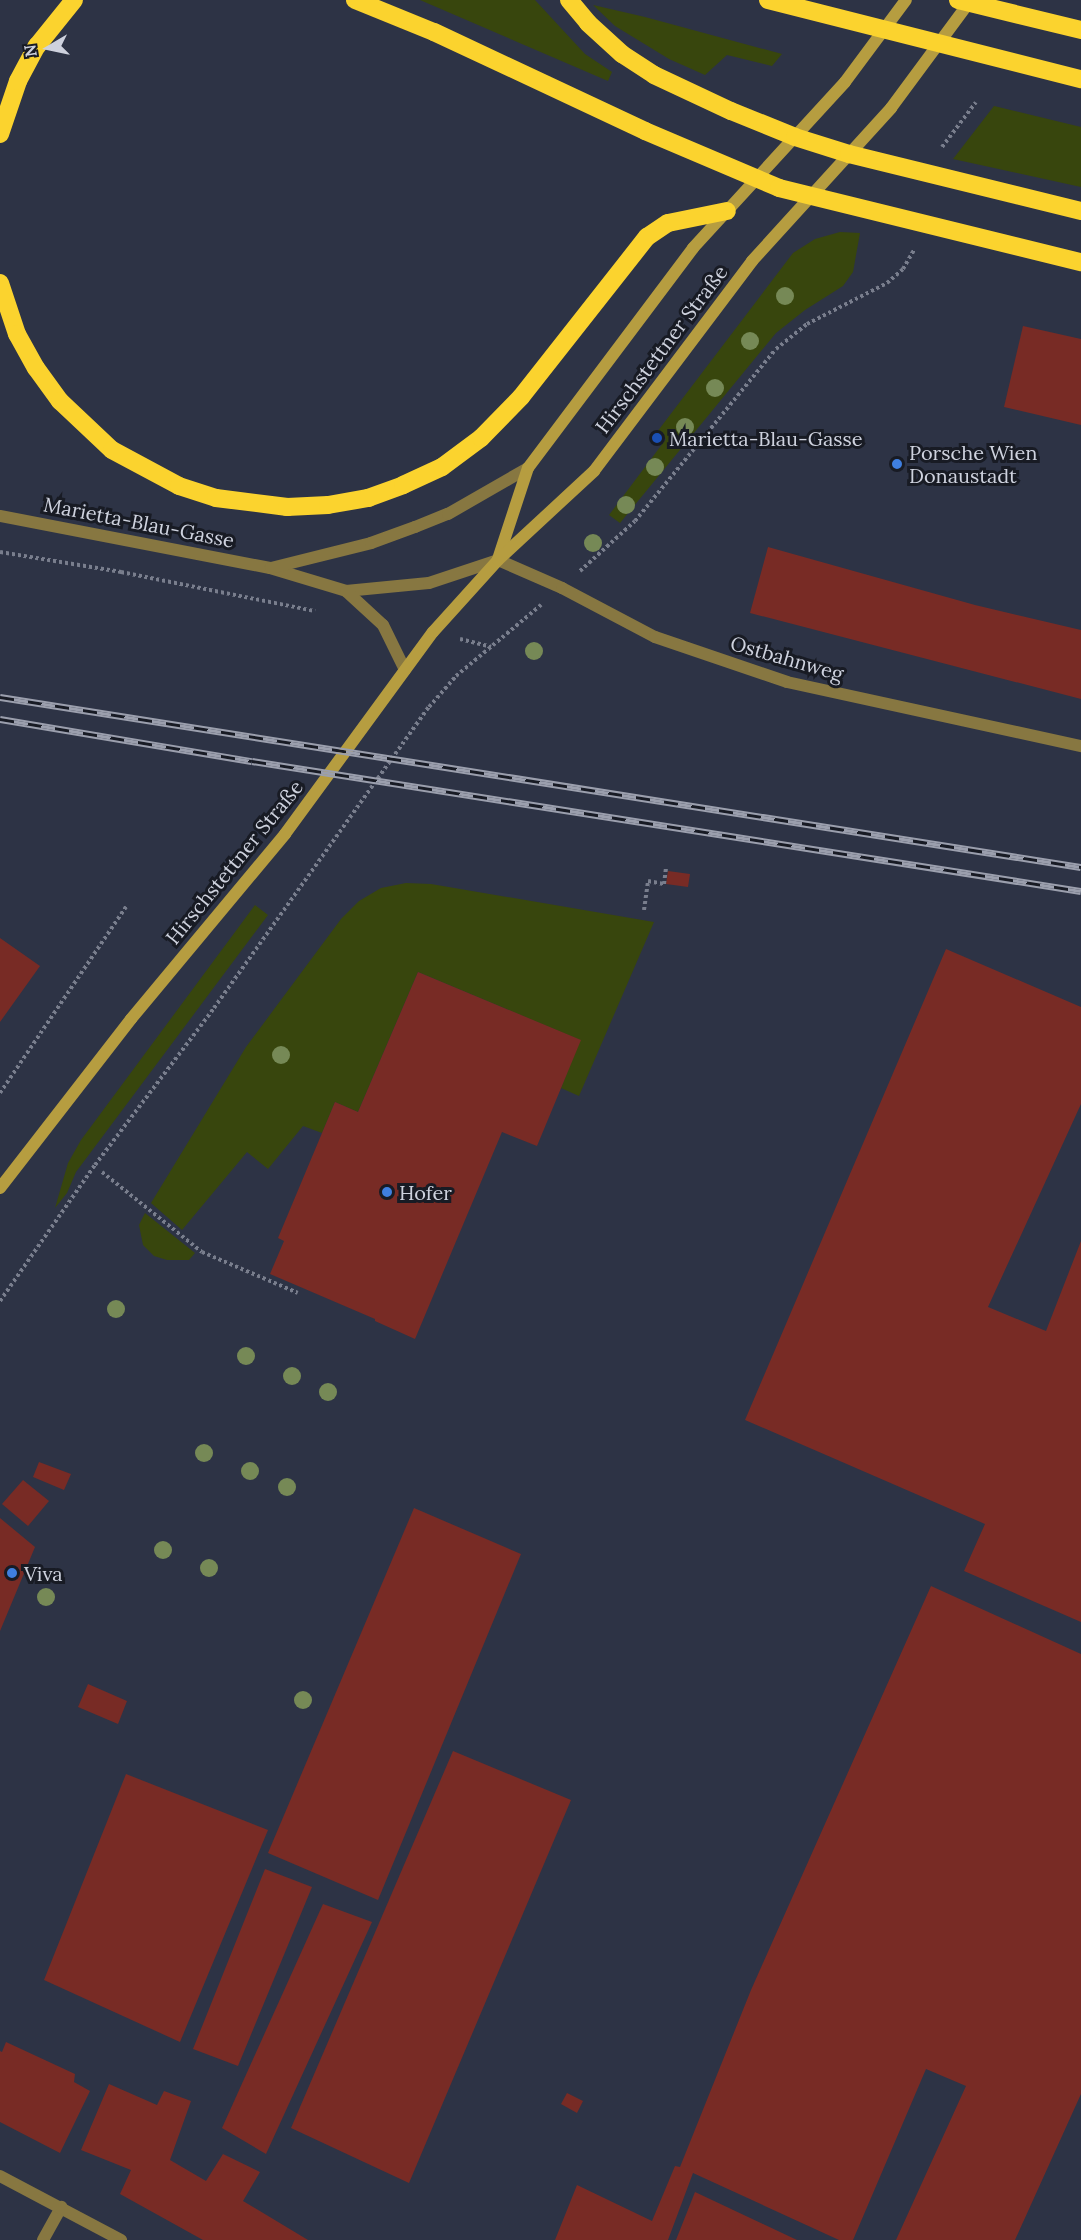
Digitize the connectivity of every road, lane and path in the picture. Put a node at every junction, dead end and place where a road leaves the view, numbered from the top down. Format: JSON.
{"nodes":[{"id":1,"x":74,"y":0,"type":"edge"},
{"id":2,"x":355,"y":0,"type":"edge"},
{"id":3,"x":569,"y":0,"type":"edge"},
{"id":4,"x":768,"y":0,"type":"edge"},
{"id":5,"x":906,"y":0,"type":"edge"},
{"id":6,"x":958,"y":0,"type":"edge"},
{"id":7,"x":977,"y":3,"type":"edge"},
{"id":8,"x":1081,"y":30,"type":"edge"},
{"id":9,"x":1081,"y":79,"type":"edge"},
{"id":10,"x":0,"y":134,"type":"edge"},
{"id":11,"x":795,"y":137,"type":"junction"},
{"id":12,"x":849,"y":154,"type":"junction"},
{"id":13,"x":756,"y":180,"type":"junction"},
{"id":14,"x":810,"y":197,"type":"junction"},
{"id":15,"x":727,"y":211,"type":"junction"},
{"id":16,"x":1081,"y":212,"type":"edge"},
{"id":17,"x":1081,"y":262,"type":"edge"},
{"id":18,"x":0,"y":283,"type":"edge"},
{"id":19,"x":838,"y":308,"type":"dead end"},
{"id":20,"x":528,"y":468,"type":"junction"},
{"id":21,"x":0,"y":516,"type":"edge"},
{"id":22,"x":0,"y":552,"type":"edge"},
{"id":23,"x":498,"y":560,"type":"junction"},
{"id":24,"x":584,"y":567,"type":"dead end"},
{"id":25,"x":270,"y":568,"type":"junction"},
{"id":26,"x":346,"y":591,"type":"junction"},
{"id":27,"x":542,"y":604,"type":"dead end"},
{"id":28,"x":318,"y":612,"type":"dead end"},
{"id":29,"x":434,"y":632,"type":"junction"},
{"id":30,"x":491,"y":647,"type":"junction"},
{"id":31,"x":405,"y":670,"type":"junction"},
{"id":32,"x":1081,"y":746,"type":"edge"},
{"id":33,"x":666,"y":868,"type":"dead end"},
{"id":34,"x":126,"y":907,"type":"dead end"},
{"id":35,"x":644,"y":910,"type":"dead end"},
{"id":36,"x":0,"y":1093,"type":"edge"},
{"id":37,"x":102,"y":1172,"type":"dead end"},
{"id":38,"x":0,"y":1188,"type":"edge"},
{"id":39,"x":298,"y":1293,"type":"dead end"},
{"id":40,"x":0,"y":1301,"type":"edge"},
{"id":41,"x":0,"y":2176,"type":"edge"},
{"id":42,"x":61,"y":2206,"type":"junction"},
{"id":43,"x":43,"y":2240,"type":"edge"},
{"id":44,"x":121,"y":2240,"type":"edge"}],
"edges":[{"from":1,"to":10,"type":"highway"},
{"from":2,"to":13,"type":"highway"},
{"from":3,"to":11,"type":"highway"},
{"from":4,"to":9,"type":"highway"},
{"from":5,"to":11,"type":"main road","name":"Hirschstettner Straße"},
{"from":6,"to":7,"type":"highway"},
{"from":7,"to":8,"type":"highway"},
{"from":7,"to":12,"type":"main road","name":"Hirschstettner Straße"},
{"from":11,"to":12,"type":"highway"},
{"from":11,"to":13,"type":"main road","name":"Hirschstettner Straße"},
{"from":12,"to":14,"type":"main road","name":"Hirschstettner Straße"},
{"from":12,"to":16,"type":"highway"},
{"from":13,"to":14,"type":"highway"},
{"from":13,"to":15,"type":"main road","name":"Hirschstettner Straße"},
{"from":14,"to":17,"type":"highway"},
{"from":14,"to":23,"type":"main road","name":"Hirschstettner Straße"},
{"from":15,"to":18,"type":"highway"},
{"from":15,"to":20,"type":"main road","name":"Hirschstettner Straße"},
{"from":19,"to":24,"type":"path"},
{"from":20,"to":23,"type":"main road","name":"Hirschstettner Straße"},
{"from":20,"to":25,"type":"street","name":"Marietta-Blau-Gasse"},
{"from":21,"to":25,"type":"street","name":"Marietta-Blau-Gasse"},
{"from":22,"to":28,"type":"path"},
{"from":23,"to":26,"type":"street","name":"Marietta-Blau-Gasse"},
{"from":23,"to":29,"type":"main road","name":"Hirschstettner Straße"},
{"from":23,"to":32,"type":"street","name":"Ostbahnweg"},
{"from":25,"to":26,"type":"street","name":"Marietta-Blau-Gasse"},
{"from":26,"to":31,"type":"street","name":"Marietta-Blau-Gasse"},
{"from":27,"to":30,"type":"path"},
{"from":29,"to":30,"type":"path"},
{"from":29,"to":31,"type":"main road","name":"Hirschstettner Straße"},
{"from":30,"to":40,"type":"path"},
{"from":31,"to":38,"type":"main road","name":"Hirschstettner Straße"},
{"from":33,"to":35,"type":"path"},
{"from":34,"to":36,"type":"path"},
{"from":37,"to":39,"type":"path"},
{"from":41,"to":42,"type":"street"},
{"from":42,"to":43,"type":"street"},
{"from":42,"to":44,"type":"street"}]}
